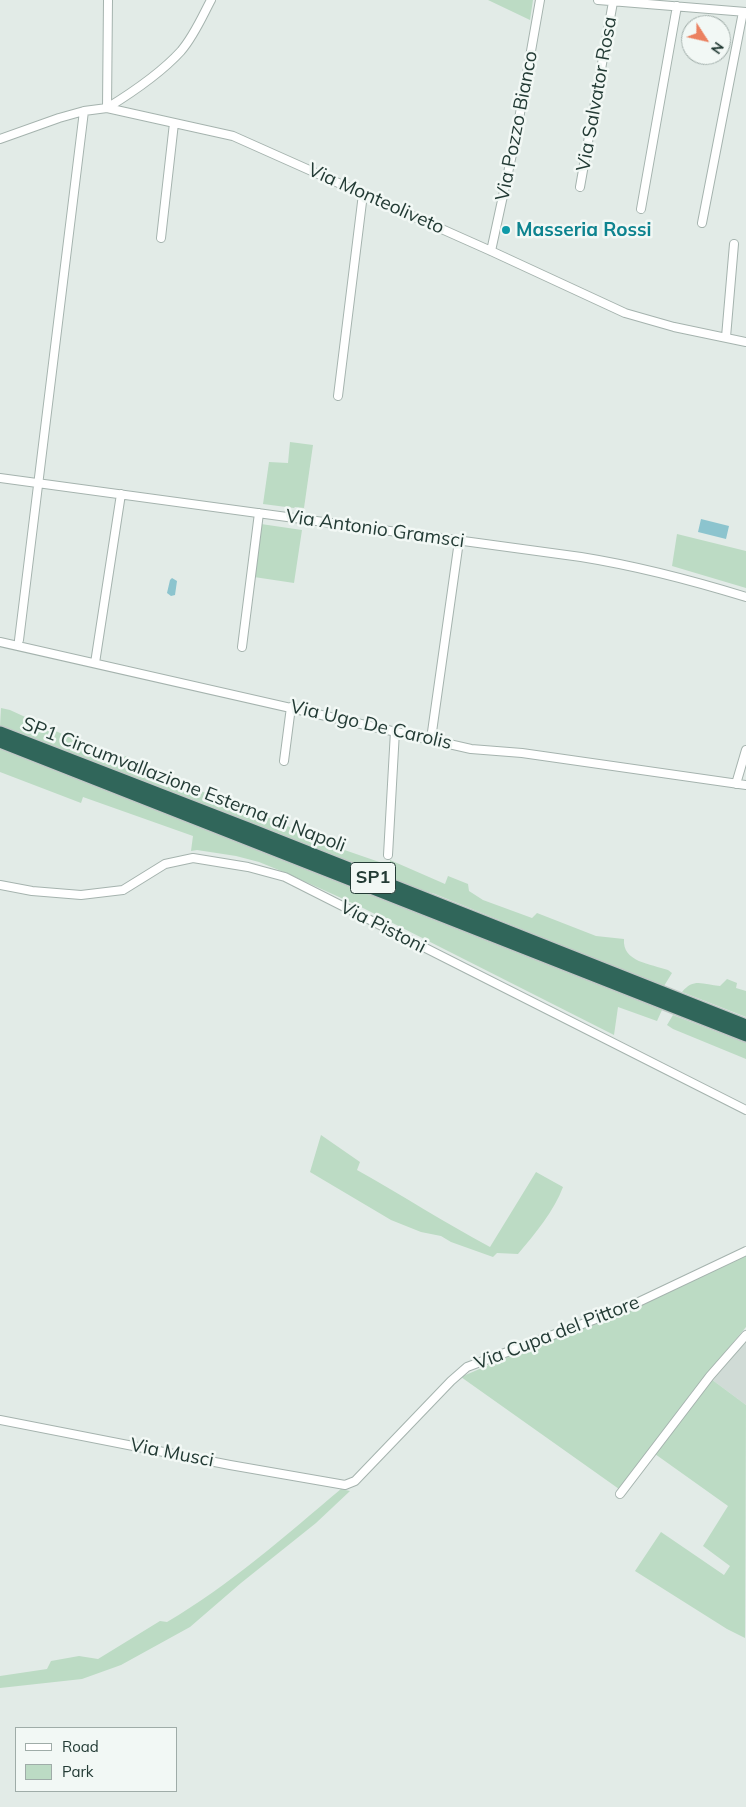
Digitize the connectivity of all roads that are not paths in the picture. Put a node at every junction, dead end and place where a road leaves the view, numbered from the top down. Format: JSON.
{"nodes":[{"id":1,"x":108,"y":0,"type":"edge"},
{"id":2,"x":210,"y":0,"type":"edge"},
{"id":3,"x":540,"y":0,"type":"edge"},
{"id":4,"x":598,"y":0,"type":"edge"},
{"id":5,"x":613,"y":2,"type":"junction"},
{"id":6,"x":663,"y":3,"type":"edge"},
{"id":7,"x":677,"y":6,"type":"junction"},
{"id":8,"x":745,"y":12,"type":"edge"},
{"id":9,"x":107,"y":108,"type":"junction"},
{"id":10,"x":84,"y":111,"type":"junction"},
{"id":11,"x":174,"y":123,"type":"junction"},
{"id":12,"x":0,"y":139,"type":"edge"},
{"id":13,"x":580,"y":187,"type":"dead end"},
{"id":14,"x":363,"y":194,"type":"junction"},
{"id":15,"x":640,"y":209,"type":"dead end"},
{"id":16,"x":702,"y":223,"type":"dead end"},
{"id":17,"x":161,"y":238,"type":"dead end"},
{"id":18,"x":734,"y":244,"type":"dead end"},
{"id":19,"x":491,"y":250,"type":"junction"},
{"id":20,"x":726,"y":337,"type":"junction"},
{"id":21,"x":746,"y":342,"type":"edge"},
{"id":22,"x":338,"y":396,"type":"dead end"},
{"id":23,"x":0,"y":478,"type":"edge"},
{"id":24,"x":38,"y":483,"type":"junction"},
{"id":25,"x":121,"y":494,"type":"junction"},
{"id":26,"x":259,"y":513,"type":"junction"},
{"id":27,"x":459,"y":541,"type":"junction"},
{"id":28,"x":746,"y":597,"type":"edge"},
{"id":29,"x":19,"y":640,"type":"dead end"},
{"id":30,"x":0,"y":642,"type":"edge"},
{"id":31,"x":242,"y":647,"type":"dead end"},
{"id":32,"x":96,"y":663,"type":"junction"},
{"id":33,"x":291,"y":707,"type":"junction"},
{"id":34,"x":395,"y":731,"type":"junction"},
{"id":35,"x":0,"y":732,"type":"edge"},
{"id":36,"x":431,"y":739,"type":"junction"},
{"id":37,"x":0,"y":742,"type":"edge"},
{"id":38,"x":746,"y":750,"type":"edge"},
{"id":39,"x":284,"y":761,"type":"dead end"},
{"id":40,"x":736,"y":784,"type":"junction"},
{"id":41,"x":746,"y":785,"type":"edge"},
{"id":42,"x":388,"y":855,"type":"dead end"},
{"id":43,"x":0,"y":885,"type":"edge"},
{"id":44,"x":746,"y":1025,"type":"edge"},
{"id":45,"x":746,"y":1036,"type":"edge"},
{"id":46,"x":746,"y":1110,"type":"edge"},
{"id":47,"x":746,"y":1251,"type":"edge"},
{"id":48,"x":746,"y":1335,"type":"edge"},
{"id":49,"x":0,"y":1420,"type":"edge"},
{"id":50,"x":345,"y":1485,"type":"joint"},
{"id":51,"x":620,"y":1494,"type":"dead end"}],
"edges":[{"from":1,"to":9,"type":"street"},
{"from":2,"to":9,"type":"street"},
{"from":3,"to":19,"type":"street","name":"Via Pozzo Bianco"},
{"from":4,"to":5,"type":"street"},
{"from":5,"to":6,"type":"street"},
{"from":5,"to":13,"type":"street","name":"Via Salvator Rosa"},
{"from":6,"to":7,"type":"street"},
{"from":7,"to":8,"type":"street"},
{"from":7,"to":15,"type":"street"},
{"from":8,"to":16,"type":"street"},
{"from":9,"to":10,"type":"street","name":"Via Monteoliveto"},
{"from":9,"to":11,"type":"street","name":"Via Monteoliveto"},
{"from":10,"to":12,"type":"street","name":"Via Monteoliveto"},
{"from":10,"to":24,"type":"street"},
{"from":11,"to":14,"type":"street","name":"Via Monteoliveto"},
{"from":11,"to":17,"type":"street"},
{"from":14,"to":19,"type":"street","name":"Via Monteoliveto"},
{"from":14,"to":22,"type":"street"},
{"from":18,"to":20,"type":"street"},
{"from":19,"to":20,"type":"street","name":"Via Monteoliveto"},
{"from":20,"to":21,"type":"street","name":"Via Monteoliveto"},
{"from":23,"to":24,"type":"street","name":"Via Antonio Gramsci"},
{"from":24,"to":25,"type":"street","name":"Via Antonio Gramsci"},
{"from":24,"to":29,"type":"street"},
{"from":25,"to":26,"type":"street","name":"Via Antonio Gramsci"},
{"from":25,"to":32,"type":"street"},
{"from":26,"to":27,"type":"street","name":"Via Antonio Gramsci"},
{"from":26,"to":31,"type":"street"},
{"from":27,"to":28,"type":"street","name":"Via Antonio Gramsci"},
{"from":27,"to":36,"type":"street"},
{"from":30,"to":32,"type":"street","name":"Via Ugo De Carolis"},
{"from":32,"to":33,"type":"street","name":"Via Ugo De Carolis"},
{"from":33,"to":34,"type":"street","name":"Via Ugo De Carolis"},
{"from":33,"to":39,"type":"street"},
{"from":34,"to":36,"type":"street","name":"Via Ugo De Carolis"},
{"from":34,"to":42,"type":"street"},
{"from":35,"to":44,"type":"highway","name":"SP1 Circumvallazione Esterna di Napoli","number":"SP1"},
{"from":36,"to":40,"type":"street","name":"Via Ugo De Carolis"},
{"from":37,"to":45,"type":"highway","name":"SP1 Circumvallazione Esterna di Napoli","number":"SP1"},
{"from":38,"to":40,"type":"street"},
{"from":40,"to":41,"type":"street","name":"Via Ugo De Carolis"},
{"from":43,"to":46,"type":"street","name":"Via Pistoni"},
{"from":47,"to":50,"type":"street","name":"Via Cupa del Pittore"},
{"from":48,"to":51,"type":"street"},
{"from":49,"to":50,"type":"street","name":"Via Musci"}]}
